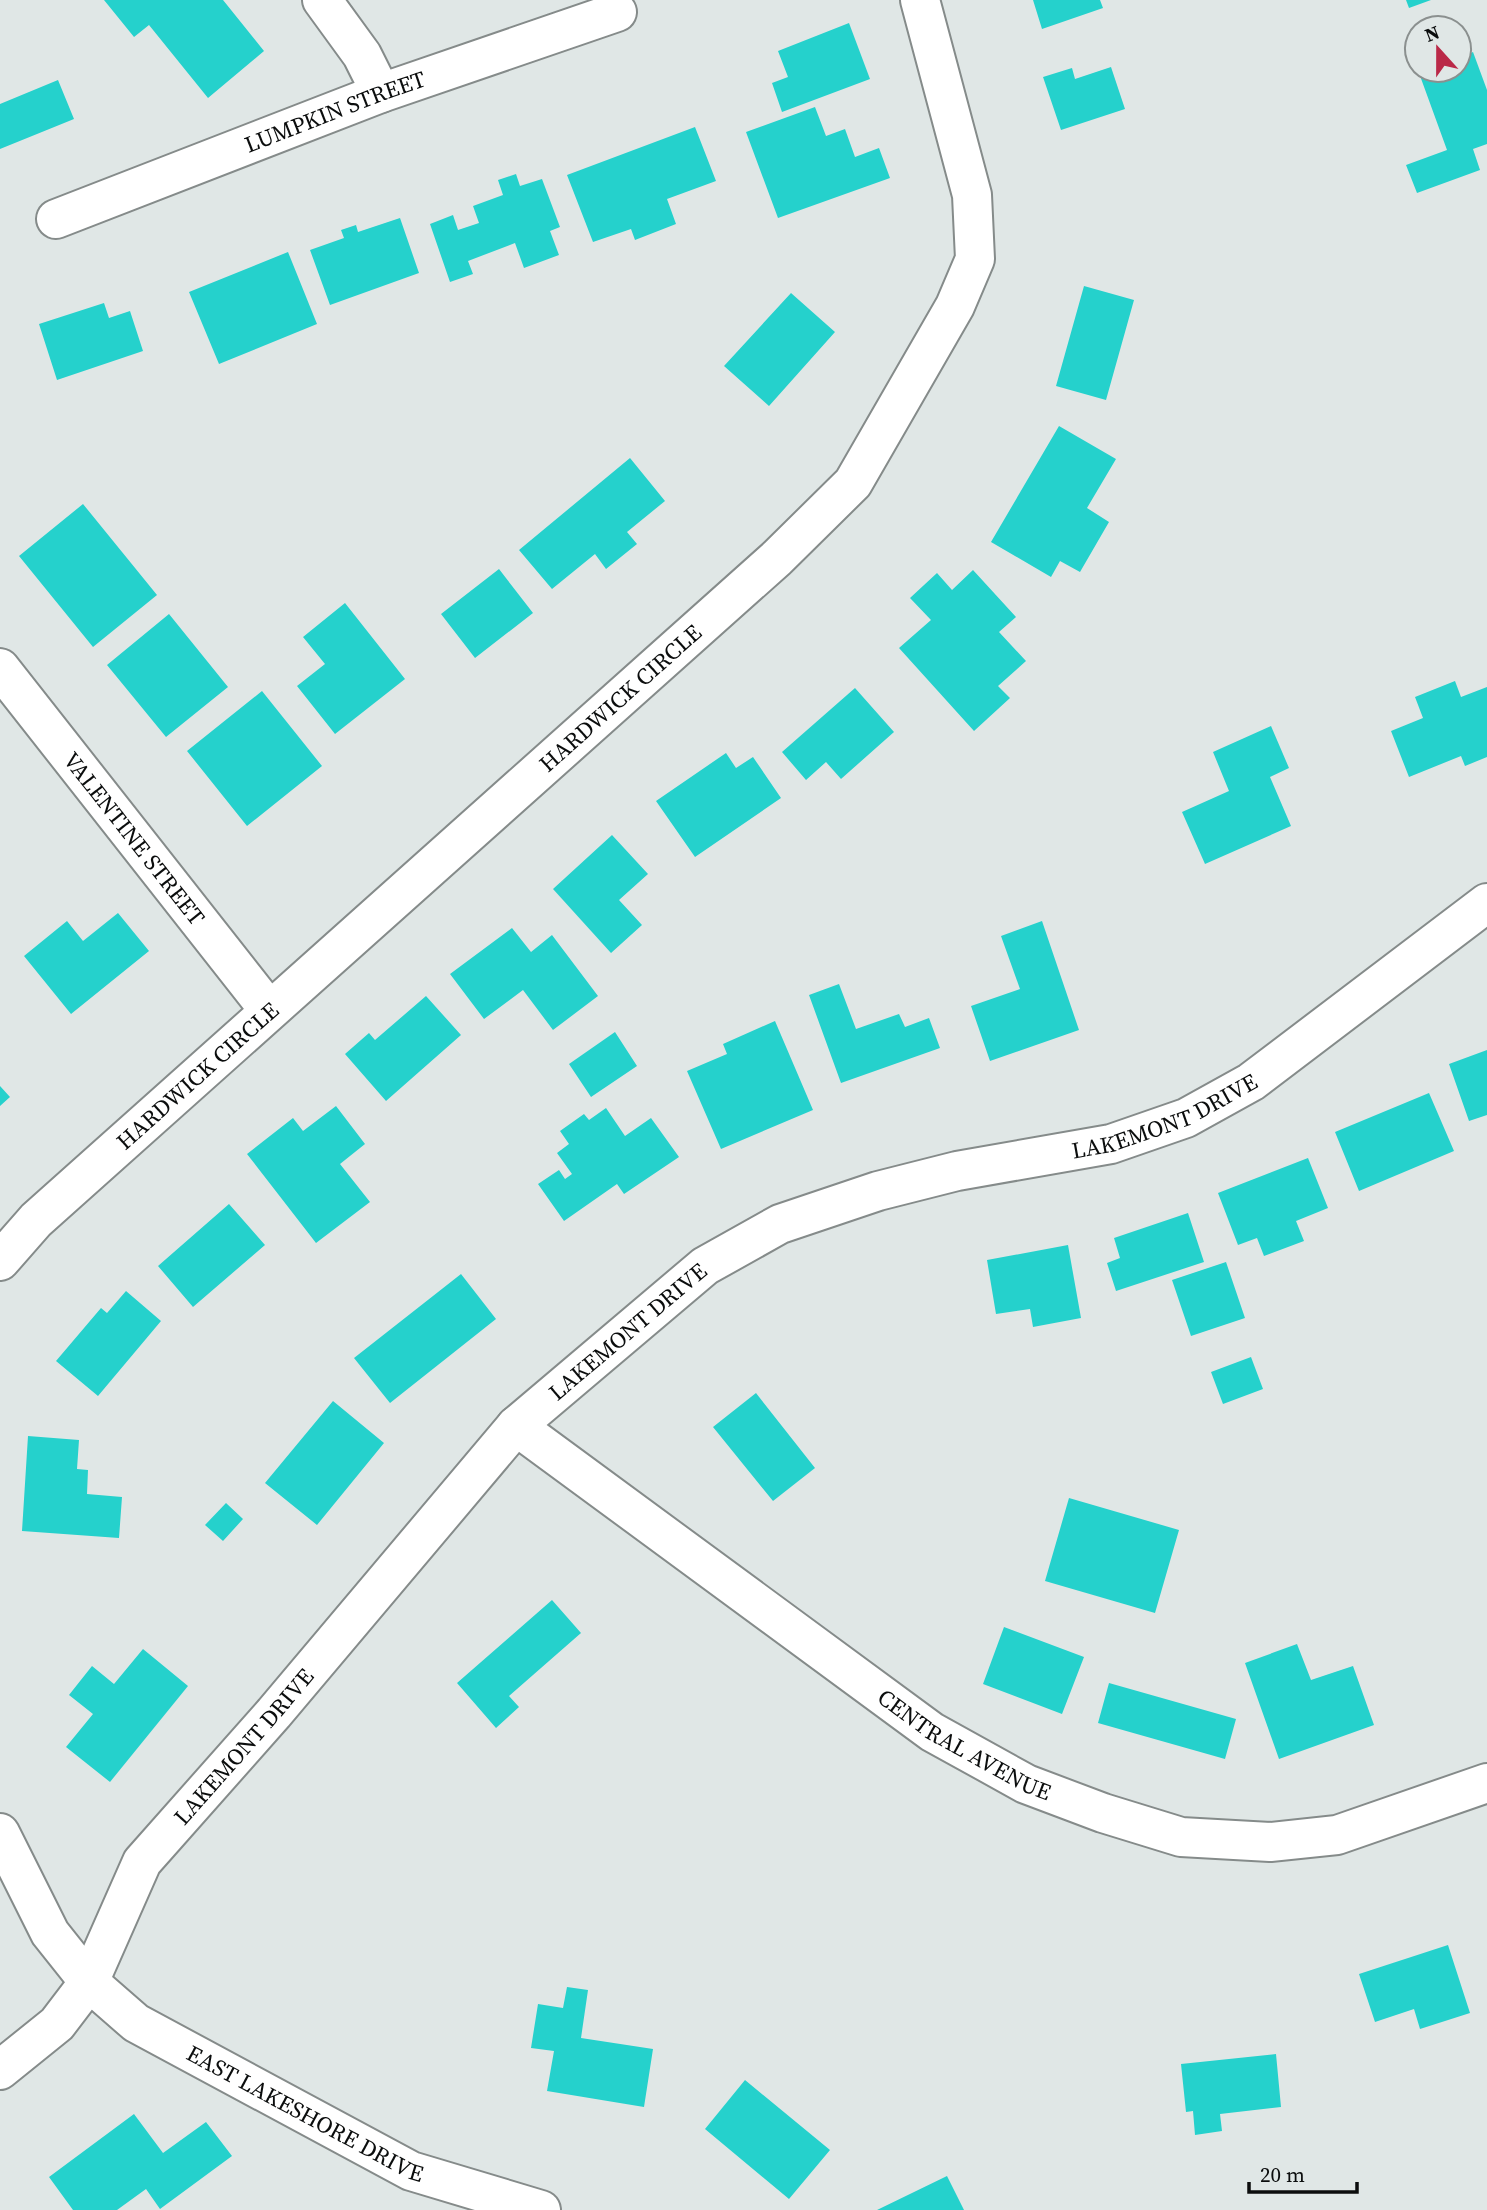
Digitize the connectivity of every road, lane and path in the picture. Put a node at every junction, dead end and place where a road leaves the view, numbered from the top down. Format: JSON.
{"nodes":[{"id":1,"x":323,"y":0,"type":"edge"},
{"id":2,"x":919,"y":0,"type":"edge"},
{"id":3,"x":617,"y":12,"type":"dead end"},
{"id":4,"x":381,"y":93,"type":"junction"},
{"id":5,"x":56,"y":219,"type":"dead end"},
{"id":6,"x":0,"y":668,"type":"edge"},
{"id":7,"x":1487,"y":903,"type":"edge"},
{"id":8,"x":269,"y":1010,"type":"junction"},
{"id":9,"x":0,"y":1261,"type":"edge"},
{"id":10,"x":516,"y":1426,"type":"junction"},
{"id":11,"x":1487,"y":1783,"type":"edge"},
{"id":12,"x":0,"y":1833,"type":"edge"},
{"id":13,"x":89,"y":1982,"type":"junction"},
{"id":14,"x":0,"y":2070,"type":"edge"},
{"id":15,"x":541,"y":2210,"type":"edge"}],
"edges":[{"from":1,"to":4,"type":"street"},
{"from":2,"to":8,"type":"street","name":"HARDWICK CIRCLE"},
{"from":3,"to":4,"type":"street","name":"LUMPKIN STREET"},
{"from":4,"to":5,"type":"street","name":"LUMPKIN STREET"},
{"from":6,"to":8,"type":"street","name":"VALENTINE STREET"},
{"from":7,"to":10,"type":"street","name":"LAKEMONT DRIVE"},
{"from":8,"to":9,"type":"street","name":"HARDWICK CIRCLE"},
{"from":10,"to":11,"type":"street","name":"CENTRAL AVENUE"},
{"from":10,"to":13,"type":"street","name":"LAKEMONT DRIVE"},
{"from":12,"to":13,"type":"street"},
{"from":13,"to":14,"type":"street","name":"LAKEMONT DRIVE"},
{"from":13,"to":15,"type":"street","name":"EAST LAKESHORE DRIVE"}]}
